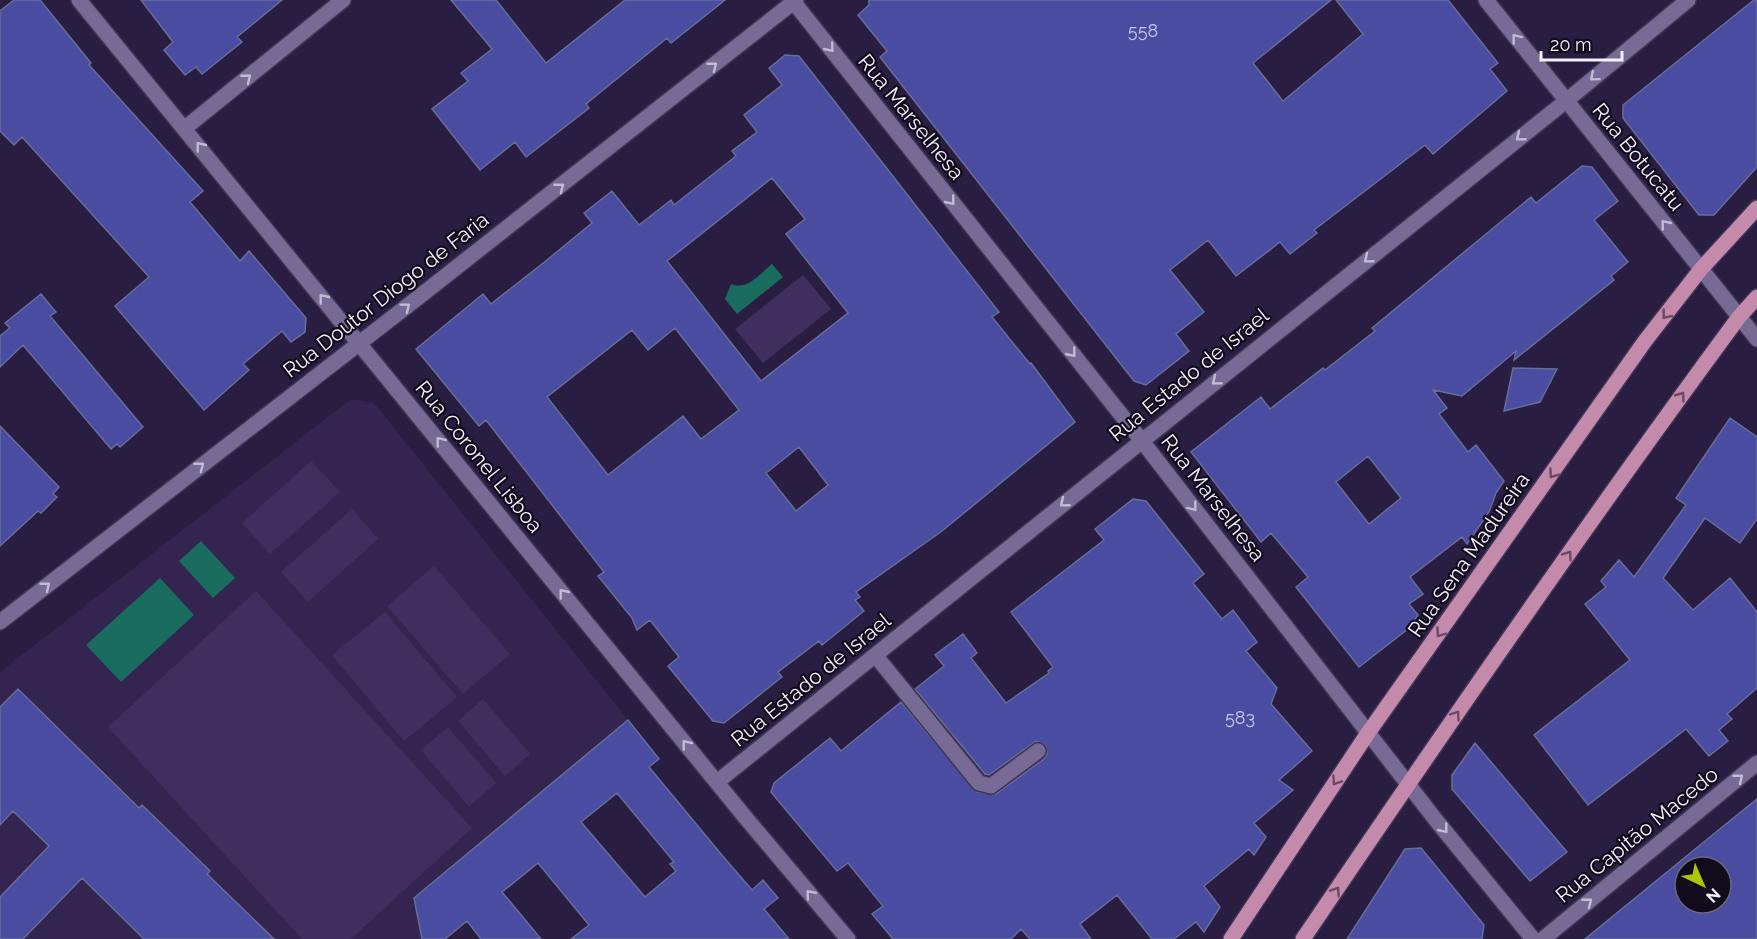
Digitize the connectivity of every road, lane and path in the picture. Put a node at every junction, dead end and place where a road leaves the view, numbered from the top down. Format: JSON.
{"nodes":[{"id":1,"x":79,"y":0,"type":"edge"},
{"id":2,"x":343,"y":0,"type":"edge"},
{"id":3,"x":1486,"y":0,"type":"edge"},
{"id":4,"x":1688,"y":0,"type":"edge"},
{"id":5,"x":794,"y":1,"type":"edge"},
{"id":6,"x":1566,"y":101,"type":"junction"},
{"id":7,"x":185,"y":128,"type":"junction"},
{"id":8,"x":1757,"y":208,"type":"edge"},
{"id":9,"x":1701,"y":269,"type":"junction"},
{"id":10,"x":1757,"y":297,"type":"edge"},
{"id":11,"x":1739,"y":317,"type":"junction"},
{"id":12,"x":1757,"y":339,"type":"edge"},
{"id":13,"x":360,"y":343,"type":"junction"},
{"id":14,"x":1142,"y":441,"type":"junction"},
{"id":15,"x":0,"y":622,"type":"edge"},
{"id":16,"x":875,"y":655,"type":"junction"},
{"id":17,"x":1368,"y":733,"type":"junction"},
{"id":18,"x":1038,"y":751,"type":"dead end"},
{"id":19,"x":1757,"y":763,"type":"edge"},
{"id":20,"x":717,"y":782,"type":"junction"},
{"id":21,"x":1408,"y":783,"type":"junction"},
{"id":22,"x":848,"y":939,"type":"edge"},
{"id":23,"x":1231,"y":939,"type":"edge"},
{"id":24,"x":1303,"y":939,"type":"edge"},
{"id":25,"x":1533,"y":939,"type":"edge"},
{"id":26,"x":1543,"y":939,"type":"edge"}],
"edges":[{"from":1,"to":7,"type":"street","name":"Rua Coronel Lisboa"},
{"from":7,"to":2,"type":"street","one_way":true},
{"from":6,"to":3,"type":"street","name":"Rua Botucatu","one_way":true},
{"from":4,"to":6,"type":"street","name":"Rua Estado de Israel","one_way":true},
{"from":13,"to":5,"type":"street","name":"Rua Doutor Diogo de Faria","one_way":true},
{"from":5,"to":14,"type":"street","name":"Rua Marselhesa","one_way":true},
{"from":9,"to":6,"type":"street","name":"Rua Botucatu","one_way":true},
{"from":6,"to":14,"type":"street","name":"Rua Estado de Israel","one_way":true},
{"from":13,"to":7,"type":"street","name":"Rua Coronel Lisboa","one_way":true},
{"from":8,"to":9,"type":"main road","name":"Rua Sena Madureira"},
{"from":9,"to":11,"type":"street","name":"Rua Botucatu"},
{"from":9,"to":17,"type":"main road","name":"Rua Sena Madureira","one_way":true},
{"from":10,"to":11,"type":"main road"},
{"from":11,"to":12,"type":"street","name":"Rua Botucatu"},
{"from":21,"to":11,"type":"main road","one_way":true},
{"from":15,"to":13,"type":"street","name":"Rua Doutor Diogo de Faria","one_way":true},
{"from":20,"to":13,"type":"street","name":"Rua Coronel Lisboa","one_way":true},
{"from":14,"to":16,"type":"street","name":"Rua Estado de Israel","one_way":true},
{"from":14,"to":17,"type":"street","name":"Rua Marselhesa","one_way":true},
{"from":16,"to":18,"type":"street"},
{"from":16,"to":20,"type":"street","name":"Rua Estado de Israel"},
{"from":17,"to":21,"type":"street","name":"Rua Marselhesa"},
{"from":17,"to":23,"type":"main road","name":"Rua Sena Madureira","one_way":true},
{"from":26,"to":19,"type":"street","name":"Rua Capitão Macedo","one_way":true},
{"from":22,"to":20,"type":"street","name":"Rua Coronel Lisboa","one_way":true},
{"from":24,"to":21,"type":"main road","one_way":true},
{"from":21,"to":25,"type":"street","name":"Rua Marselhesa","one_way":true}]}
